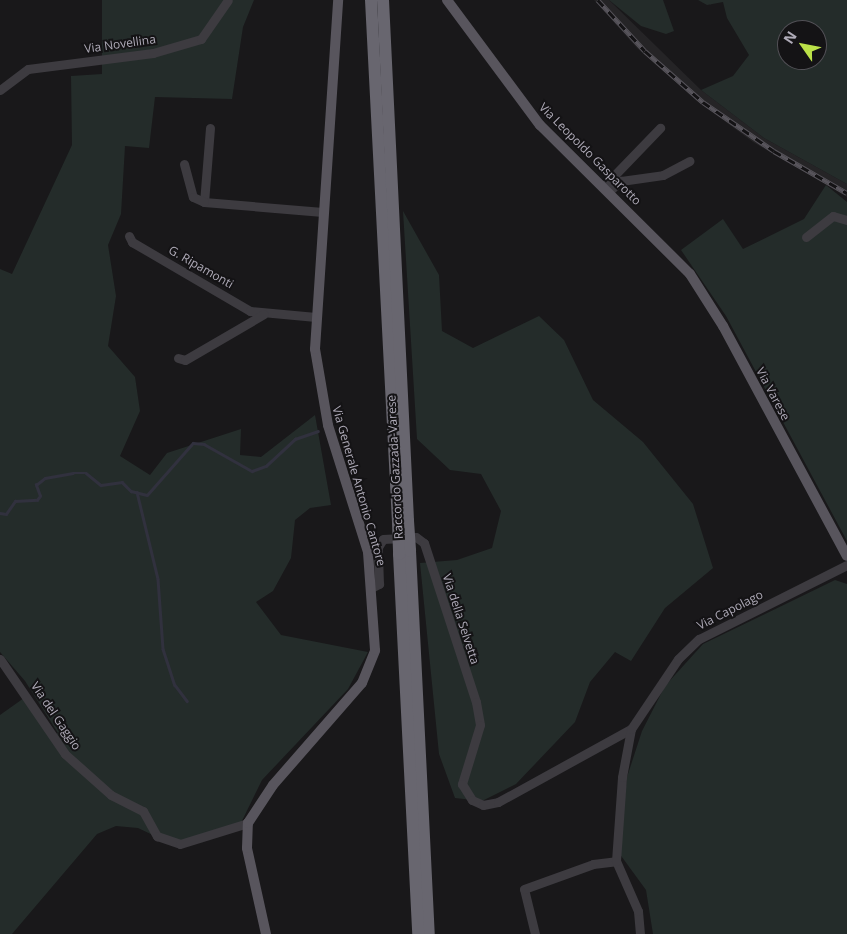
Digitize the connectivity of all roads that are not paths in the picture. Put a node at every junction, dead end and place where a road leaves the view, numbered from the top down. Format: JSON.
{"nodes":[{"id":1,"x":228,"y":0,"type":"edge"},
{"id":2,"x":338,"y":0,"type":"edge"},
{"id":3,"x":371,"y":0,"type":"edge"},
{"id":4,"x":383,"y":0,"type":"edge"},
{"id":5,"x":447,"y":0,"type":"edge"},
{"id":6,"x":0,"y":90,"type":"edge"},
{"id":7,"x":210,"y":128,"type":"dead end"},
{"id":8,"x":660,"y":128,"type":"dead end"},
{"id":9,"x":689,"y":161,"type":"dead end"},
{"id":10,"x":184,"y":164,"type":"dead end"},
{"id":11,"x":606,"y":188,"type":"junction"},
{"id":12,"x":204,"y":202,"type":"junction"},
{"id":13,"x":323,"y":212,"type":"junction"},
{"id":14,"x":847,"y":220,"type":"edge"},
{"id":15,"x":129,"y":236,"type":"dead end"},
{"id":16,"x":806,"y":237,"type":"dead end"},
{"id":17,"x":668,"y":249,"type":"joint"},
{"id":18,"x":264,"y":314,"type":"junction"},
{"id":19,"x":316,"y":317,"type":"junction"},
{"id":20,"x":178,"y":358,"type":"dead end"},
{"id":21,"x":403,"y":521,"type":"junction"},
{"id":22,"x":405,"y":552,"type":"junction"},
{"id":23,"x":847,"y":556,"type":"edge"},
{"id":24,"x":847,"y":565,"type":"edge"},
{"id":25,"x":373,"y":586,"type":"junction"},
{"id":26,"x":0,"y":659,"type":"edge"},
{"id":27,"x":631,"y":729,"type":"junction"},
{"id":28,"x":467,"y":794,"type":"joint"},
{"id":29,"x":248,"y":823,"type":"junction"},
{"id":30,"x":616,"y":861,"type":"junction"},
{"id":31,"x":266,"y":934,"type":"edge"},
{"id":32,"x":418,"y":934,"type":"edge"},
{"id":33,"x":429,"y":934,"type":"edge"},
{"id":34,"x":535,"y":934,"type":"edge"},
{"id":35,"x":640,"y":934,"type":"edge"}],
"edges":[{"from":1,"to":6,"type":"street","name":"Via Novellina"},
{"from":2,"to":13,"type":"main road","name":"Via Generale Antonio Cantore"},
{"from":3,"to":21,"type":"highway","name":"Raccordo Gazzada-Varese"},
{"from":4,"to":21,"type":"highway","name":"Raccordo Gazzada-Varese"},
{"from":5,"to":11,"type":"main road","name":"Via Leopoldo Gasparotto"},
{"from":7,"to":12,"type":"street"},
{"from":8,"to":11,"type":"street"},
{"from":9,"to":11,"type":"street"},
{"from":10,"to":12,"type":"street"},
{"from":11,"to":17,"type":"main road","name":"Via Leopoldo Gasparotto"},
{"from":12,"to":13,"type":"street"},
{"from":13,"to":19,"type":"main road","name":"Via Generale Antonio Cantore"},
{"from":14,"to":16,"type":"street"},
{"from":15,"to":18,"type":"street","name":"G. Ripamonti"},
{"from":17,"to":23,"type":"main road","name":"Via Varese"},
{"from":18,"to":19,"type":"street","name":"G. Ripamonti"},
{"from":18,"to":20,"type":"street"},
{"from":19,"to":25,"type":"main road","name":"Via Generale Antonio Cantore"},
{"from":21,"to":22,"type":"highway","name":"Raccordo Gazzada-Varese","bridge":true},
{"from":22,"to":32,"type":"highway","name":"Raccordo Gazzada-Varese"},
{"from":22,"to":33,"type":"highway","name":"Raccordo Gazzada-Varese"},
{"from":24,"to":27,"type":"street","name":"Via Capolago"},
{"from":25,"to":28,"type":"street","name":"Via della Selvetta"},
{"from":25,"to":29,"type":"main road","name":"Via Generale Antonio Cantore"},
{"from":26,"to":29,"type":"street","name":"Via del Gaggio"},
{"from":27,"to":28,"type":"street","name":"Via Capolago"},
{"from":27,"to":30,"type":"street","name":"Via Capolago"},
{"from":29,"to":31,"type":"main road","name":"Via Generale Antonio Cantore"},
{"from":30,"to":34,"type":"street"},
{"from":30,"to":35,"type":"street","name":"Via Capolago"}]}
